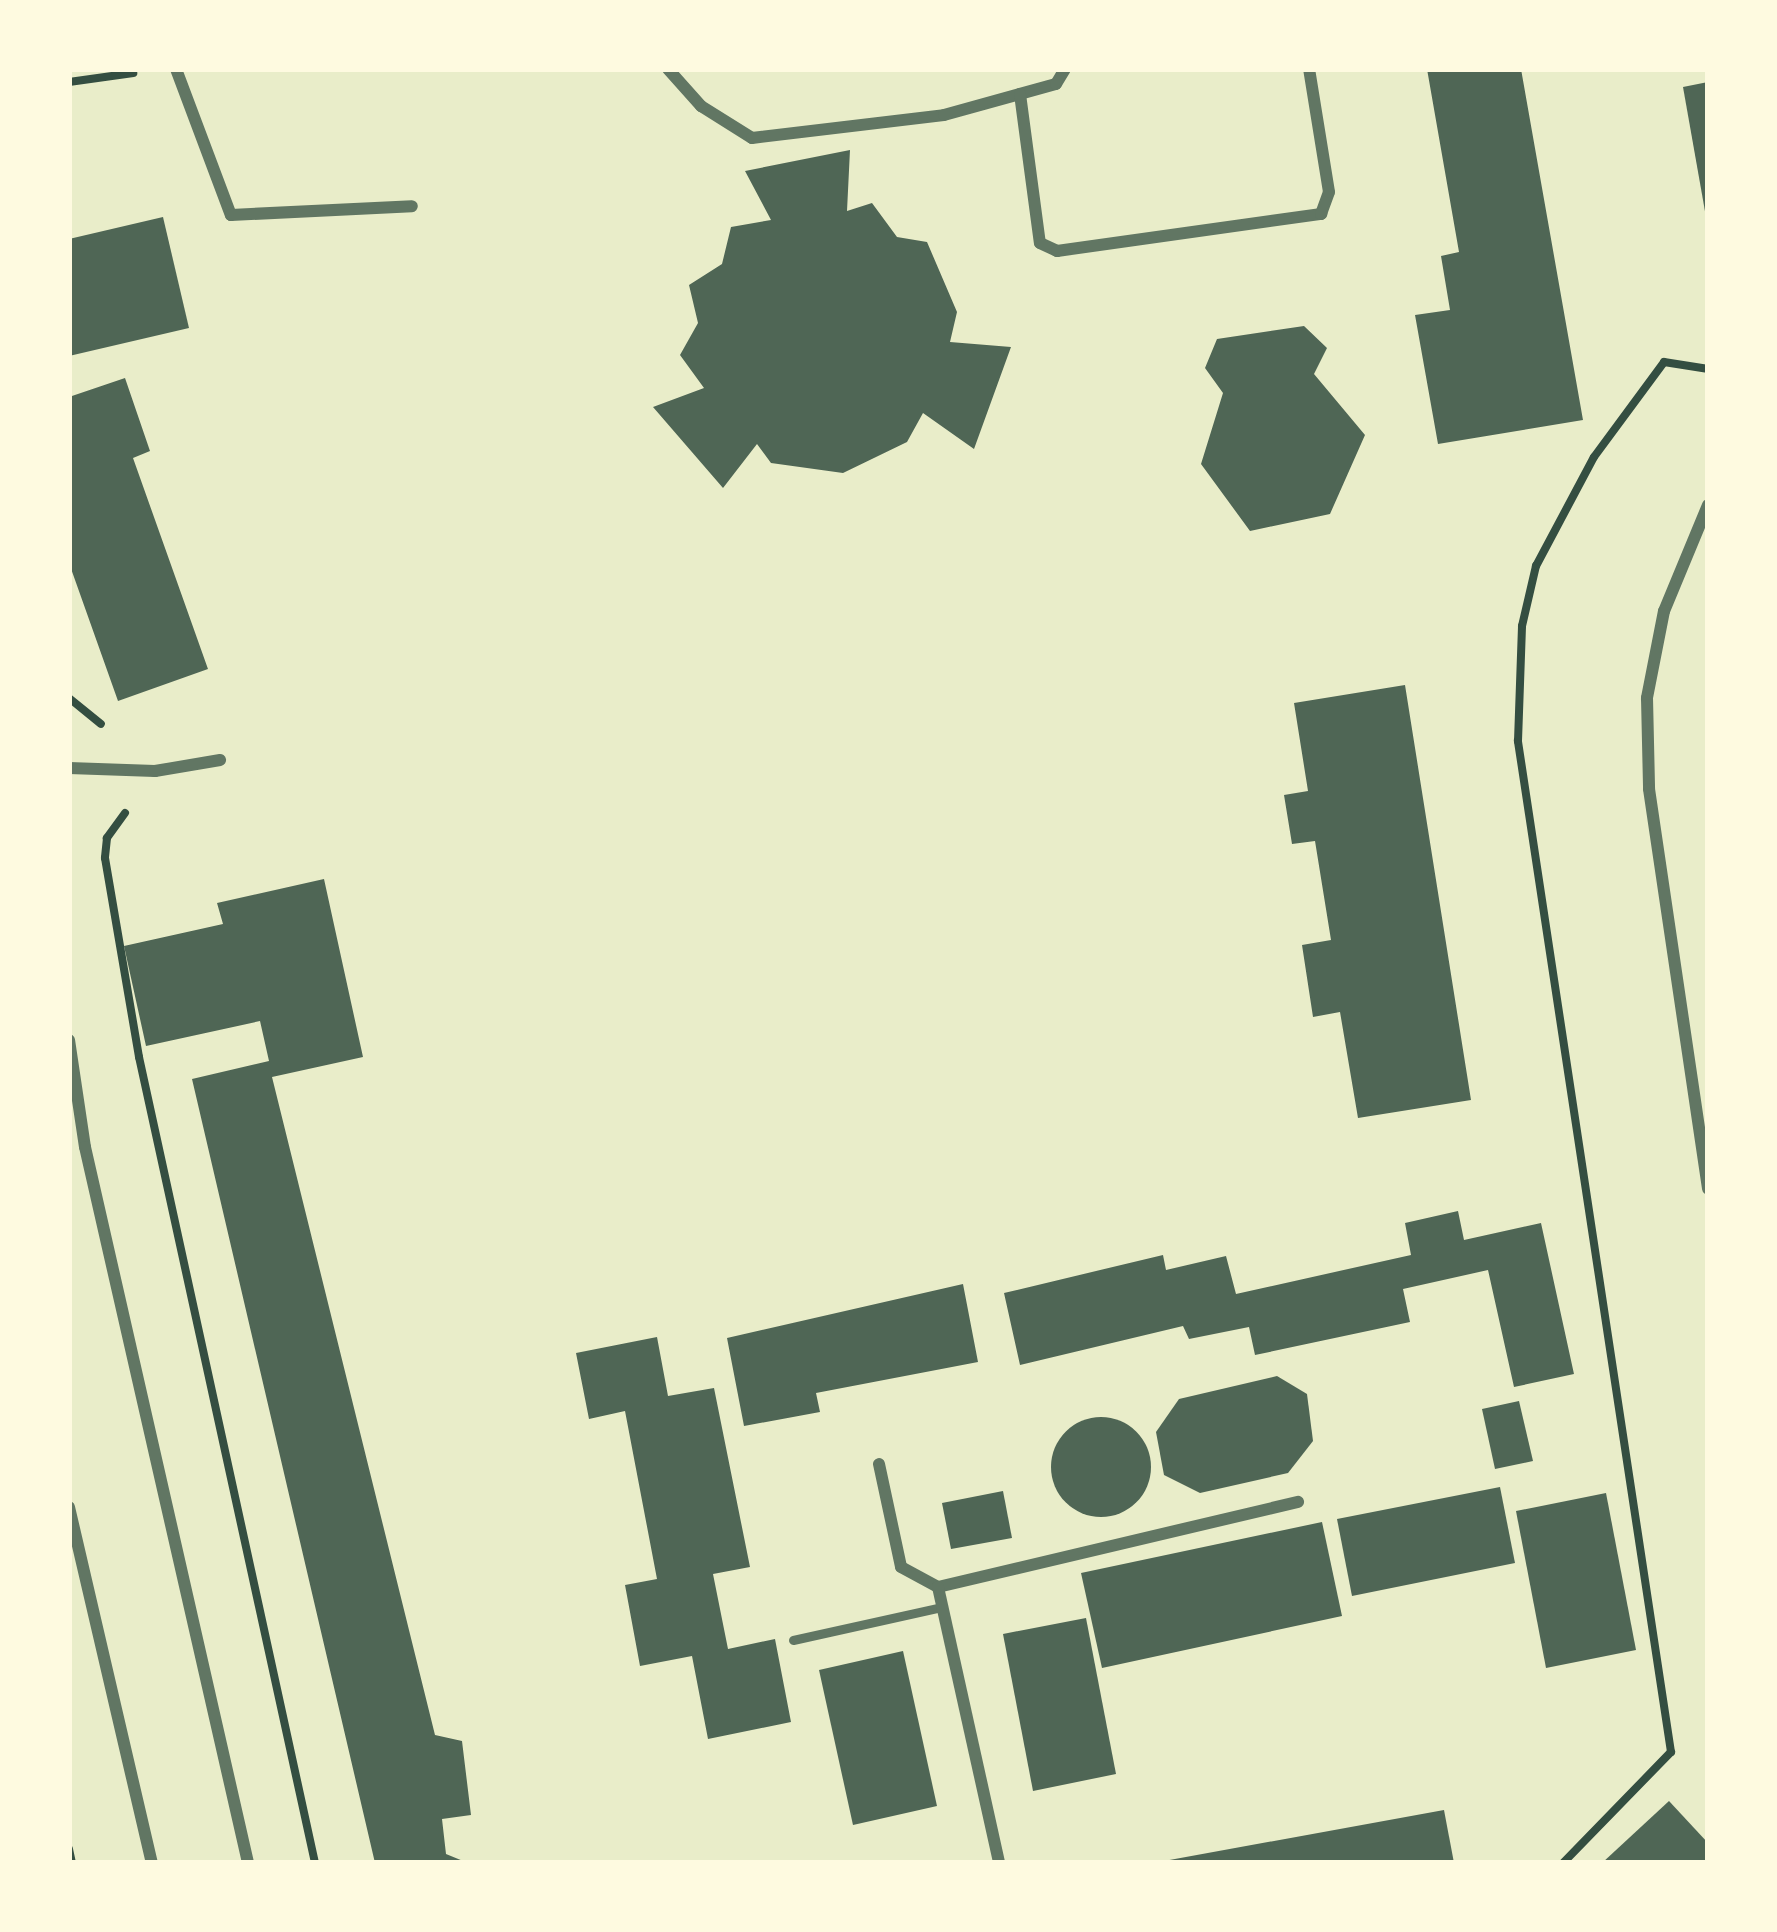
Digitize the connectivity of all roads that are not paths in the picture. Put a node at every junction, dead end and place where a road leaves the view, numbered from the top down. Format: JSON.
{"nodes":[{"id":1,"x":176,"y":69,"type":"edge"},
{"id":2,"x":668,"y":69,"type":"edge"},
{"id":3,"x":1065,"y":69,"type":"edge"},
{"id":4,"x":1309,"y":69,"type":"edge"},
{"id":5,"x":1019,"y":94,"type":"junction"},
{"id":6,"x":412,"y":206,"type":"dead end"},
{"id":7,"x":1708,"y":505,"type":"edge"},
{"id":8,"x":220,"y":760,"type":"dead end"},
{"id":9,"x":69,"y":768,"type":"edge"},
{"id":10,"x":69,"y":1040,"type":"edge"},
{"id":11,"x":1708,"y":1189,"type":"edge"},
{"id":12,"x":879,"y":1464,"type":"dead end"},
{"id":13,"x":1298,"y":1502,"type":"dead end"},
{"id":14,"x":69,"y":1508,"type":"edge"},
{"id":15,"x":938,"y":1587,"type":"junction"},
{"id":16,"x":942,"y":1607,"type":"junction"},
{"id":17,"x":793,"y":1640,"type":"dead end"},
{"id":18,"x":152,"y":1863,"type":"edge"},
{"id":19,"x":248,"y":1863,"type":"edge"},
{"id":20,"x":998,"y":1863,"type":"edge"}],
"edges":[{"from":1,"to":6,"type":"street"},
{"from":2,"to":5,"type":"street"},
{"from":3,"to":5,"type":"street"},
{"from":4,"to":5,"type":"street"},
{"from":7,"to":11,"type":"street"},
{"from":8,"to":9,"type":"street"},
{"from":10,"to":19,"type":"street"},
{"from":12,"to":15,"type":"street"},
{"from":13,"to":15,"type":"street"},
{"from":14,"to":18,"type":"street"},
{"from":15,"to":16,"type":"street"},
{"from":16,"to":17,"type":"lane"},
{"from":16,"to":20,"type":"street"}]}
